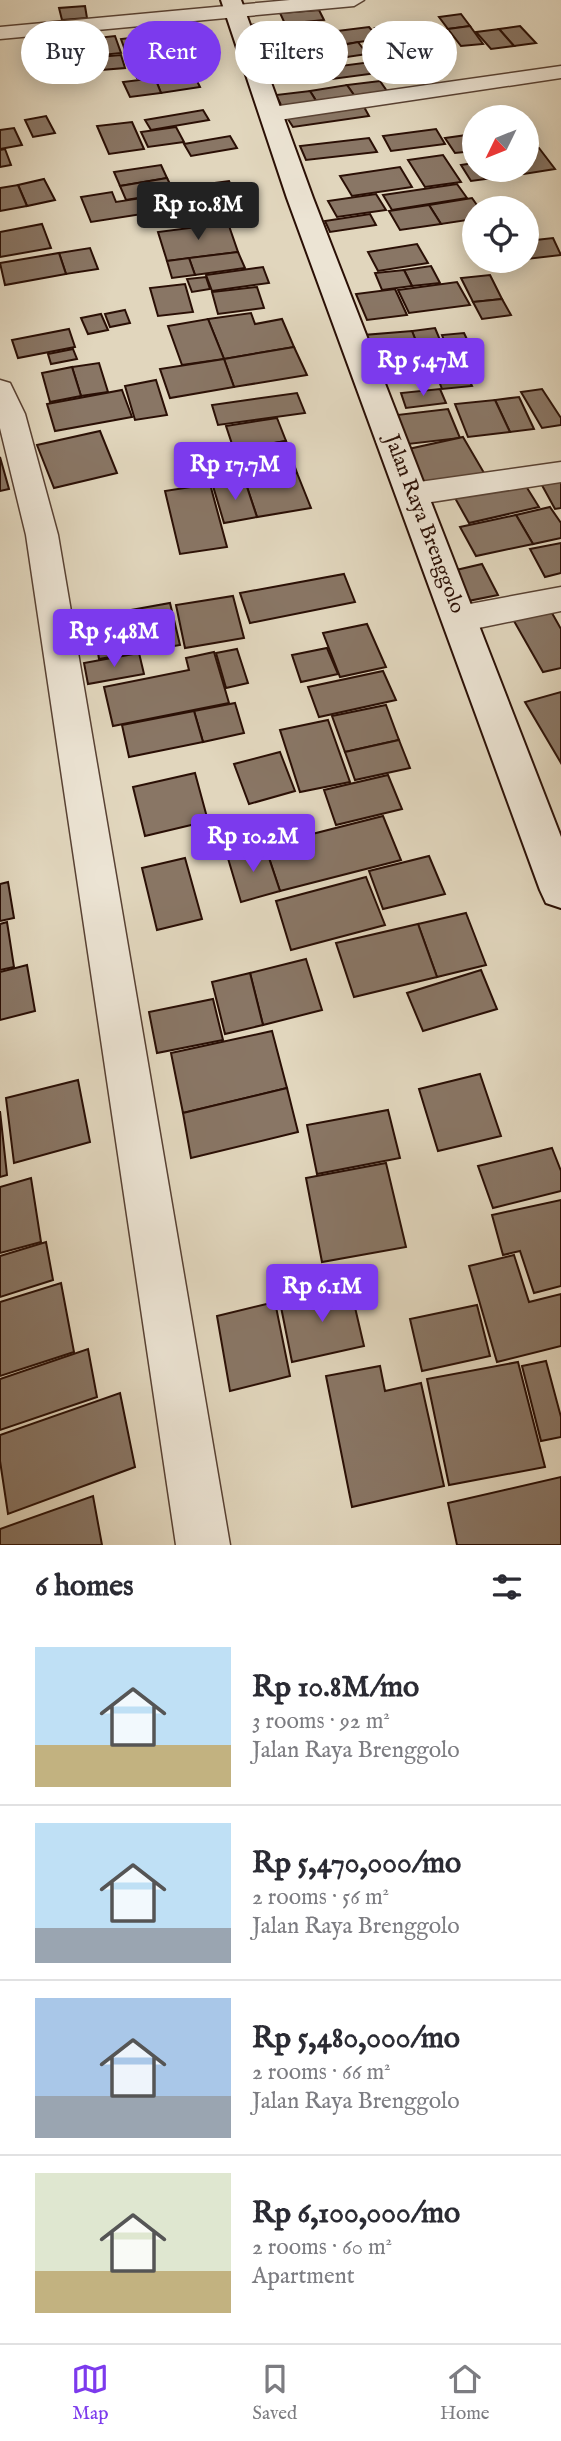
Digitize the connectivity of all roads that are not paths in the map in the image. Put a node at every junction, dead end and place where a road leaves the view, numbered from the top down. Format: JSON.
{"nodes":[{"id":1,"x":354,"y":0,"type":"edge"},
{"id":2,"x":233,"y":5,"type":"edge"},
{"id":3,"x":0,"y":33,"type":"edge"},
{"id":4,"x":561,"y":72,"type":"edge"},
{"id":5,"x":272,"y":114,"type":"junction"},
{"id":6,"x":0,"y":389,"type":"edge"},
{"id":7,"x":561,"y":472,"type":"edge"},
{"id":8,"x":412,"y":495,"type":"junction"},
{"id":9,"x":561,"y":599,"type":"edge"},
{"id":10,"x":459,"y":619,"type":"junction"},
{"id":11,"x":561,"y":890,"type":"edge"},
{"id":12,"x":203,"y":1545,"type":"edge"}],
"edges":[{"from":1,"to":2,"type":"street"},
{"from":2,"to":3,"type":"street"},
{"from":2,"to":5,"type":"main road","name":"Jalan Raya Brenggolo"},
{"from":4,"to":5,"type":"street"},
{"from":5,"to":8,"type":"main road","name":"Jalan Raya Brenggolo"},
{"from":6,"to":12,"type":"street"},
{"from":7,"to":8,"type":"street"},
{"from":8,"to":10,"type":"main road","name":"Jalan Raya Brenggolo"},
{"from":9,"to":10,"type":"street"},
{"from":10,"to":11,"type":"main road","name":"Jalan Raya Brenggolo"}]}
